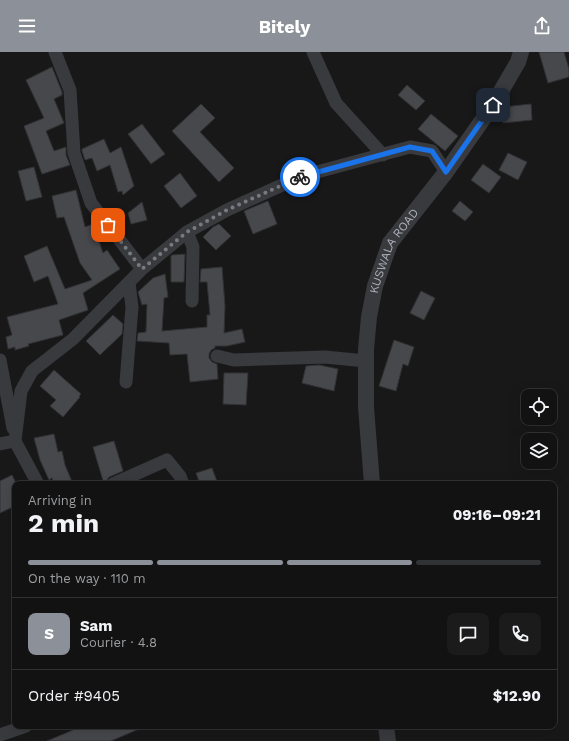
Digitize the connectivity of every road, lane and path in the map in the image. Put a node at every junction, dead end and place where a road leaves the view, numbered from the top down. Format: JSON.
{"nodes":[{"id":1,"x":56,"y":52,"type":"edge"},
{"id":2,"x":313,"y":52,"type":"edge"},
{"id":3,"x":521,"y":52,"type":"edge"},
{"id":4,"x":383,"y":155,"type":"junction"},
{"id":5,"x":446,"y":172,"type":"junction"},
{"id":6,"x":187,"y":232,"type":"junction"},
{"id":7,"x":142,"y":269,"type":"junction"},
{"id":8,"x":128,"y":283,"type":"junction"},
{"id":9,"x":192,"y":301,"type":"dead end"},
{"id":10,"x":217,"y":356,"type":"dead end"},
{"id":11,"x":0,"y":360,"type":"edge"},
{"id":12,"x":366,"y":361,"type":"junction"},
{"id":13,"x":126,"y":382,"type":"dead end"},
{"id":14,"x":15,"y":441,"type":"junction"},
{"id":15,"x":0,"y":444,"type":"edge"},
{"id":16,"x":36,"y":481,"type":"edge"},
{"id":17,"x":120,"y":481,"type":"edge"},
{"id":18,"x":182,"y":481,"type":"edge"},
{"id":19,"x":372,"y":481,"type":"edge"},
{"id":20,"x":17,"y":729,"type":"edge"},
{"id":21,"x":386,"y":729,"type":"edge"},
{"id":22,"x":0,"y":735,"type":"edge"},
{"id":23,"x":388,"y":741,"type":"edge"}],
"edges":[{"from":1,"to":7,"type":"street"},
{"from":2,"to":4,"type":"street"},
{"from":3,"to":5,"type":"street","name":"KUSWALA ROAD"},
{"from":4,"to":5,"type":"street"},
{"from":4,"to":6,"type":"street"},
{"from":5,"to":12,"type":"street","name":"KUSWALA ROAD"},
{"from":6,"to":7,"type":"street"},
{"from":6,"to":9,"type":"street"},
{"from":7,"to":8,"type":"street"},
{"from":8,"to":13,"type":"street"},
{"from":8,"to":14,"type":"street"},
{"from":10,"to":12,"type":"street"},
{"from":11,"to":14,"type":"street"},
{"from":12,"to":19,"type":"street","name":"KUSWALA ROAD"},
{"from":14,"to":15,"type":"street"},
{"from":14,"to":16,"type":"street"},
{"from":17,"to":18,"type":"street"},
{"from":20,"to":22,"type":"street"},
{"from":21,"to":23,"type":"street"}]}
